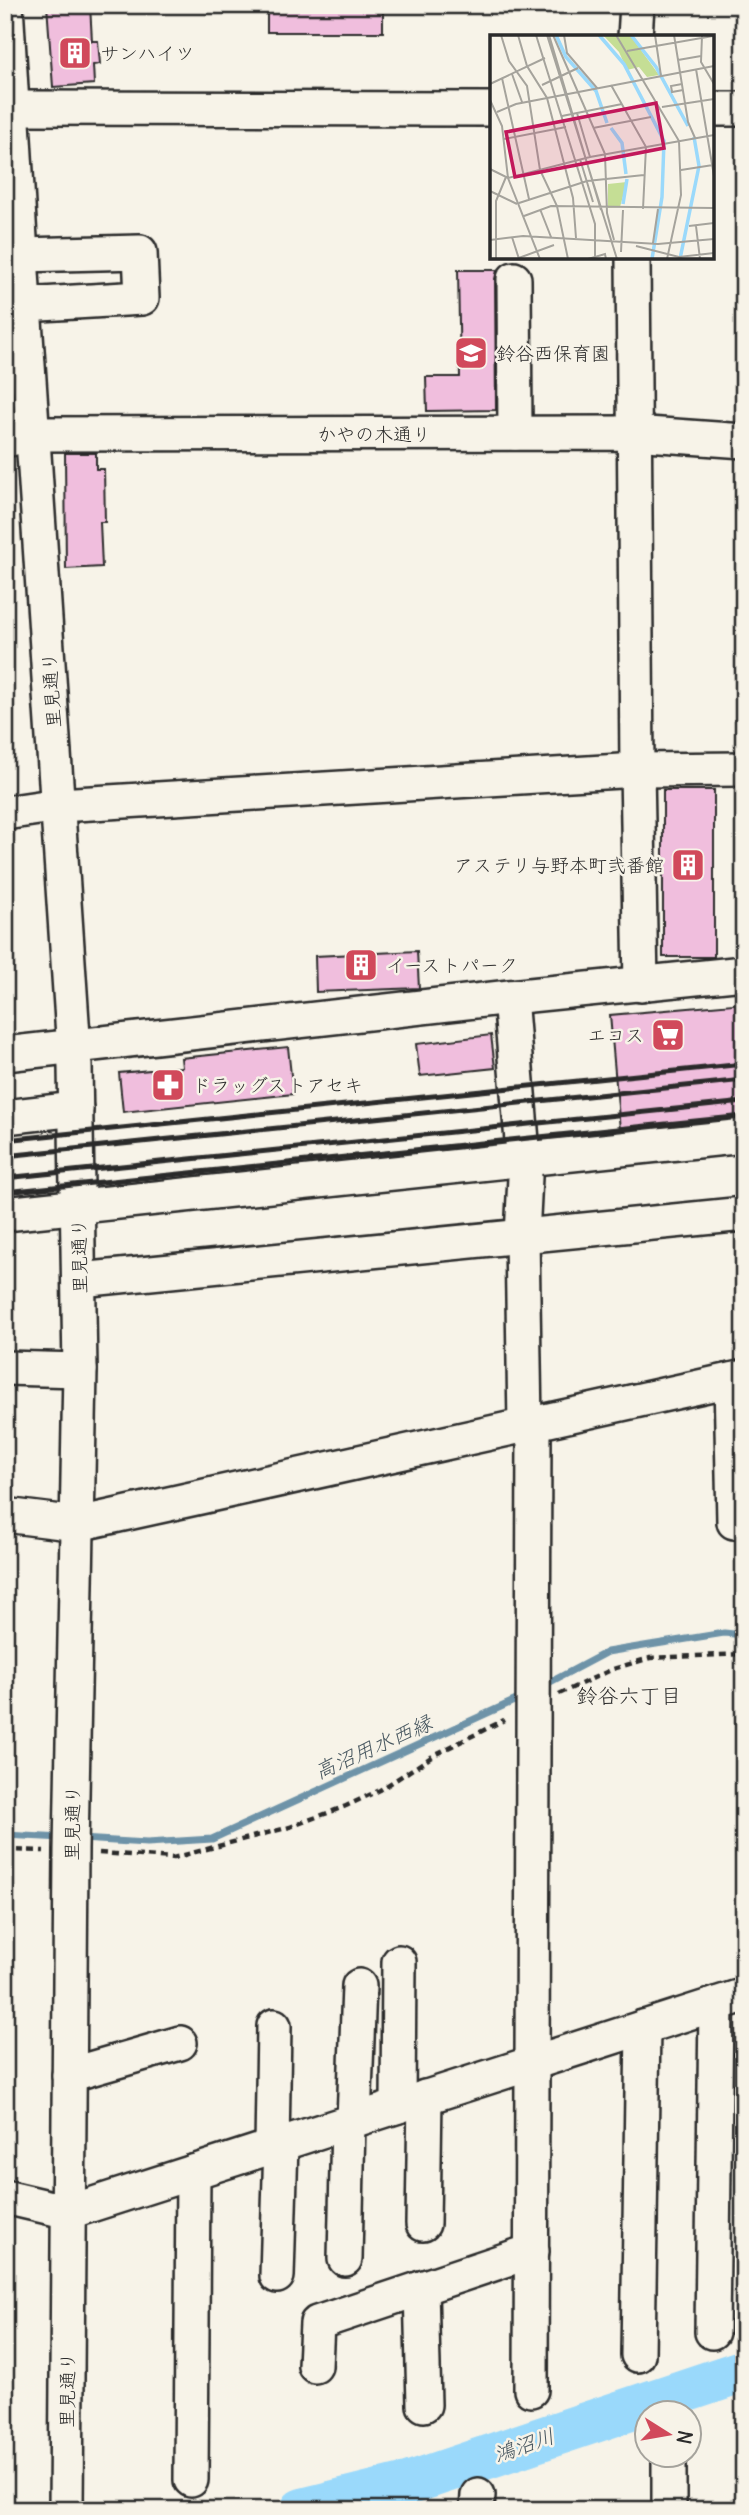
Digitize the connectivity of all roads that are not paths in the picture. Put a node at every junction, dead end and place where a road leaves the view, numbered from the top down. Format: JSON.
{"nodes":[{"id":1,"x":6,"y":5,"type":"edge"},
{"id":2,"x":637,"y":5,"type":"edge"},
{"id":3,"x":635,"y":35,"type":"edge"},
{"id":4,"x":8,"y":108,"type":"edge"},
{"id":5,"x":490,"y":109,"type":"edge"},
{"id":6,"x":714,"y":109,"type":"edge"},
{"id":7,"x":744,"y":109,"type":"edge"},
{"id":8,"x":21,"y":255,"type":"junction"},
{"id":9,"x":633,"y":259,"type":"edge"},
{"id":10,"x":514,"y":279,"type":"dead end"},
{"id":11,"x":24,"y":305,"type":"junction"},
{"id":12,"x":514,"y":433,"type":"junction"},
{"id":13,"x":633,"y":433,"type":"junction"},
{"id":14,"x":19,"y":437,"type":"edge"},
{"id":15,"x":744,"y":441,"type":"edge"},
{"id":16,"x":744,"y":769,"type":"edge"},
{"id":17,"x":637,"y":770,"type":"junction"},
{"id":18,"x":59,"y":805,"type":"junction"},
{"id":19,"x":5,"y":813,"type":"edge"},
{"id":20,"x":744,"y":973,"type":"edge"},
{"id":21,"x":641,"y":985,"type":"junction"},
{"id":22,"x":510,"y":997,"type":"junction"},
{"id":23,"x":75,"y":1047,"type":"junction"},
{"id":24,"x":5,"y":1054,"type":"edge"},
{"id":25,"x":76,"y":1109,"type":"junction"},
{"id":26,"x":5,"y":1116,"type":"edge"},
{"id":27,"x":744,"y":1136,"type":"edge"},
{"id":28,"x":523,"y":1159,"type":"junction"},
{"id":29,"x":78,"y":1206,"type":"junction"},
{"id":30,"x":5,"y":1214,"type":"edge"},
{"id":31,"x":744,"y":1214,"type":"edge"},
{"id":32,"x":522,"y":1236,"type":"junction"},
{"id":33,"x":80,"y":1280,"type":"junction"},
{"id":34,"x":5,"y":1368,"type":"edge"},
{"id":35,"x":80,"y":1370,"type":"junction"},
{"id":36,"x":737,"y":1378,"type":"edge"},
{"id":37,"x":530,"y":1424,"type":"junction"},
{"id":38,"x":5,"y":1515,"type":"edge"},
{"id":39,"x":744,"y":1521,"type":"edge"},
{"id":40,"x":78,"y":1524,"type":"junction"},
{"id":41,"x":399,"y":1962,"type":"dead end"},
{"id":42,"x":359,"y":1986,"type":"dead end"},
{"id":43,"x":730,"y":1999,"type":"edge"},
{"id":44,"x":274,"y":2026,"type":"dead end"},
{"id":45,"x":643,"y":2027,"type":"junction"},
{"id":46,"x":180,"y":2043,"type":"dead end"},
{"id":47,"x":532,"y":2063,"type":"junction"},
{"id":48,"x":69,"y":2075,"type":"junction"},
{"id":49,"x":412,"y":2102,"type":"junction"},
{"id":50,"x":351,"y":2121,"type":"junction"},
{"id":51,"x":276,"y":2145,"type":"junction"},
{"id":52,"x":193,"y":2172,"type":"junction"},
{"id":53,"x":5,"y":2197,"type":"edge"},
{"id":54,"x":69,"y":2212,"type":"junction"},
{"id":55,"x":423,"y":2224,"type":"dead end"},
{"id":56,"x":532,"y":2251,"type":"junction"},
{"id":57,"x":345,"y":2259,"type":"dead end"},
{"id":58,"x":277,"y":2276,"type":"dead end"},
{"id":59,"x":421,"y":2288,"type":"junction"},
{"id":60,"x":712,"y":2332,"type":"dead end"},
{"id":61,"x":638,"y":2355,"type":"dead end"},
{"id":62,"x":315,"y":2366,"type":"dead end"},
{"id":63,"x":531,"y":2390,"type":"dead end"},
{"id":64,"x":424,"y":2405,"type":"dead end"},
{"id":65,"x":669,"y":2470,"type":"edge"},
{"id":66,"x":191,"y":2480,"type":"dead end"},
{"id":67,"x":66,"y":2505,"type":"edge"},
{"id":68,"x":669,"y":2510,"type":"edge"}],
"edges":[{"from":1,"to":4,"type":"street","name":"里見通り"},
{"from":2,"to":3,"type":"street"},
{"from":4,"to":5,"type":"street"},
{"from":4,"to":8,"type":"street","name":"里見通り"},
{"from":6,"to":7,"type":"street"},
{"from":8,"to":11,"type":"street","name":"里見通り"},
{"from":8,"to":11,"type":"street"},
{"from":9,"to":13,"type":"street"},
{"from":10,"to":12,"type":"street"},
{"from":11,"to":14,"type":"street","name":"里見通り"},
{"from":12,"to":13,"type":"street","name":"かやの木通り"},
{"from":12,"to":14,"type":"street","name":"かやの木通り"},
{"from":13,"to":15,"type":"street","name":"かやの木通り"},
{"from":13,"to":17,"type":"street"},
{"from":14,"to":18,"type":"street","name":"里見通り"},
{"from":16,"to":17,"type":"street"},
{"from":17,"to":18,"type":"street"},
{"from":17,"to":21,"type":"street"},
{"from":18,"to":19,"type":"street"},
{"from":18,"to":23,"type":"street","name":"里見通り"},
{"from":20,"to":21,"type":"street"},
{"from":21,"to":22,"type":"street"},
{"from":22,"to":23,"type":"street"},
{"from":22,"to":28,"type":"street"},
{"from":23,"to":24,"type":"street"},
{"from":23,"to":25,"type":"street","name":"里見通り"},
{"from":25,"to":26,"type":"street"},
{"from":25,"to":29,"type":"street","name":"里見通り"},
{"from":27,"to":28,"type":"street"},
{"from":28,"to":29,"type":"street"},
{"from":28,"to":32,"type":"street"},
{"from":29,"to":30,"type":"street"},
{"from":29,"to":33,"type":"street","name":"里見通り"},
{"from":31,"to":32,"type":"street"},
{"from":32,"to":33,"type":"street"},
{"from":32,"to":37,"type":"street"},
{"from":33,"to":35,"type":"street","name":"里見通り"},
{"from":34,"to":35,"type":"street"},
{"from":35,"to":40,"type":"street","name":"里見通り"},
{"from":36,"to":37,"type":"street"},
{"from":36,"to":39,"type":"street"},
{"from":37,"to":40,"type":"street"},
{"from":37,"to":47,"type":"street"},
{"from":38,"to":40,"type":"street"},
{"from":40,"to":48,"type":"street","name":"里見通り"},
{"from":41,"to":49,"type":"street"},
{"from":42,"to":50,"type":"street"},
{"from":43,"to":45,"type":"street"},
{"from":43,"to":60,"type":"street"},
{"from":44,"to":51,"type":"street"},
{"from":45,"to":47,"type":"street"},
{"from":45,"to":61,"type":"street"},
{"from":46,"to":48,"type":"street"},
{"from":47,"to":49,"type":"street"},
{"from":47,"to":56,"type":"street"},
{"from":48,"to":54,"type":"street","name":"里見通り"},
{"from":49,"to":50,"type":"street"},
{"from":49,"to":55,"type":"street"},
{"from":50,"to":51,"type":"street"},
{"from":50,"to":57,"type":"street"},
{"from":51,"to":52,"type":"street"},
{"from":51,"to":58,"type":"street"},
{"from":52,"to":54,"type":"street"},
{"from":52,"to":66,"type":"street"},
{"from":53,"to":54,"type":"street"},
{"from":54,"to":67,"type":"street","name":"里見通り"},
{"from":56,"to":59,"type":"street"},
{"from":56,"to":63,"type":"street"},
{"from":59,"to":62,"type":"street"},
{"from":59,"to":64,"type":"street"},
{"from":65,"to":68,"type":"street"}]}
